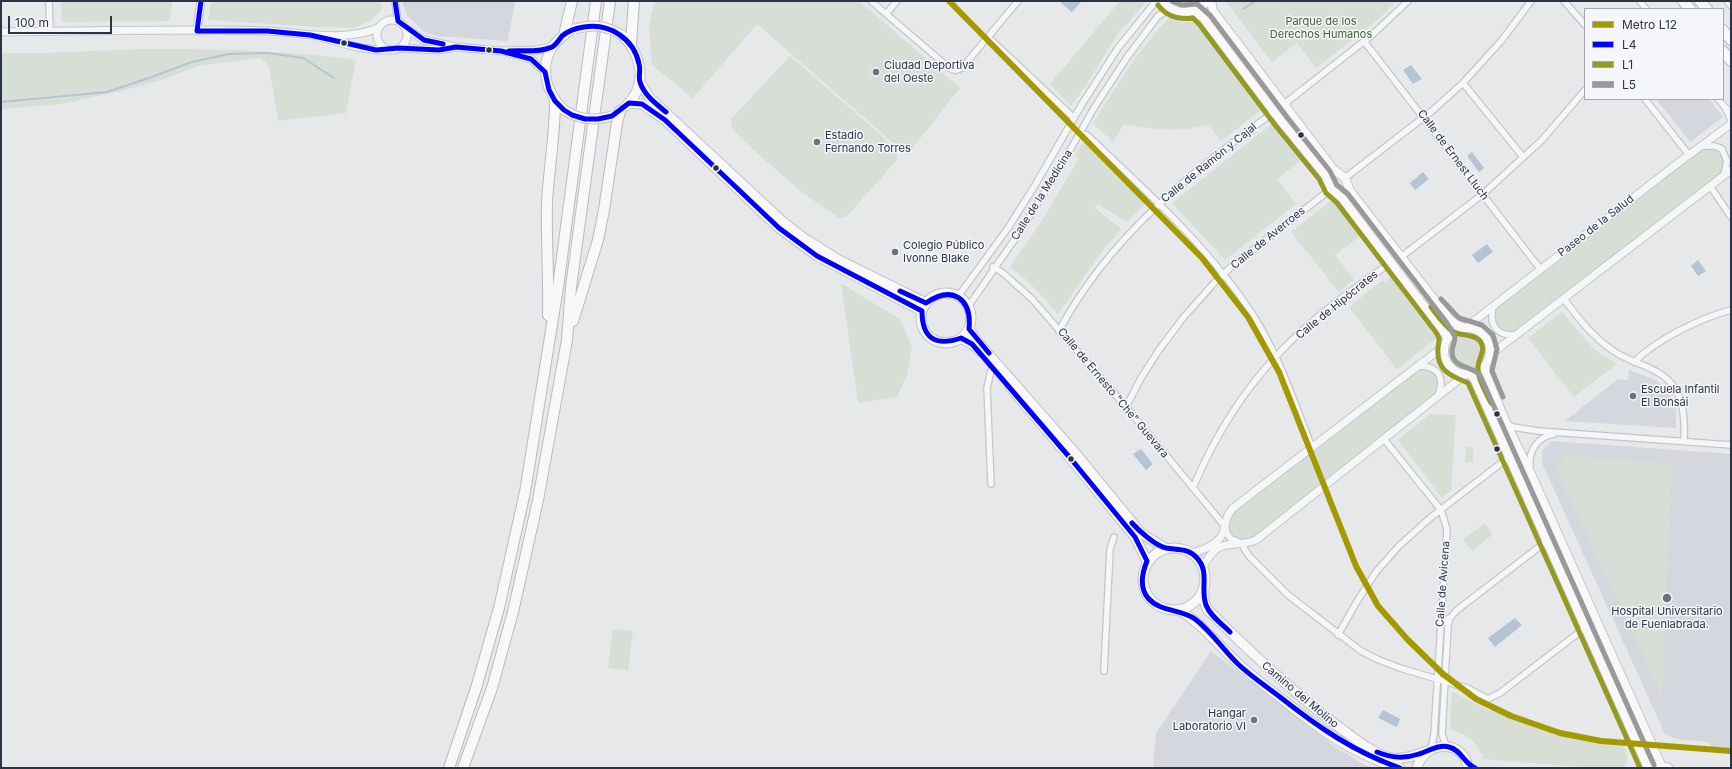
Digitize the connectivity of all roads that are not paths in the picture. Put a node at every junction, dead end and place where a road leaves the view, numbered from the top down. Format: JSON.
{"nodes":[{"id":1,"x":49,"y":1,"type":"edge"},
{"id":2,"x":201,"y":1,"type":"edge"},
{"id":3,"x":395,"y":1,"type":"edge"},
{"id":4,"x":572,"y":1,"type":"edge"},
{"id":5,"x":596,"y":1,"type":"edge"},
{"id":6,"x":610,"y":1,"type":"edge"},
{"id":7,"x":634,"y":1,"type":"edge"},
{"id":8,"x":871,"y":1,"type":"edge"},
{"id":9,"x":897,"y":1,"type":"edge"},
{"id":10,"x":1018,"y":1,"type":"edge"},
{"id":11,"x":1156,"y":1,"type":"edge"},
{"id":12,"x":1163,"y":1,"type":"edge"},
{"id":13,"x":1207,"y":1,"type":"edge"},
{"id":14,"x":1211,"y":1,"type":"edge"},
{"id":15,"x":1408,"y":1,"type":"edge"},
{"id":16,"x":1531,"y":1,"type":"edge"},
{"id":17,"x":1564,"y":1,"type":"edge"},
{"id":18,"x":1727,"y":1,"type":"edge"},
{"id":19,"x":1731,"y":6,"type":"edge"},
{"id":20,"x":1174,"y":10,"type":"junction"},
{"id":21,"x":1195,"y":10,"type":"junction"},
{"id":22,"x":886,"y":14,"type":"junction"},
{"id":23,"x":398,"y":21,"type":"junction"},
{"id":24,"x":1584,"y":24,"type":"edge"},
{"id":25,"x":378,"y":28,"type":"junction"},
{"id":26,"x":405,"y":28,"type":"junction"},
{"id":27,"x":197,"y":31,"type":"junction"},
{"id":28,"x":1724,"y":31,"type":"edge"},
{"id":29,"x":1,"y":32,"type":"edge"},
{"id":30,"x":50,"y":32,"type":"junction"},
{"id":31,"x":310,"y":35,"type":"junction"},
{"id":32,"x":564,"y":35,"type":"junction"},
{"id":33,"x":988,"y":37,"type":"junction"},
{"id":34,"x":1731,"y":40,"type":"edge"},
{"id":35,"x":1364,"y":41,"type":"junction"},
{"id":36,"x":631,"y":44,"type":"junction"},
{"id":37,"x":456,"y":47,"type":"junction"},
{"id":38,"x":553,"y":47,"type":"junction"},
{"id":39,"x":399,"y":48,"type":"junction"},
{"id":40,"x":390,"y":50,"type":"junction"},
{"id":41,"x":501,"y":51,"type":"junction"},
{"id":42,"x":1724,"y":52,"type":"edge"},
{"id":43,"x":1731,"y":61,"type":"edge"},
{"id":44,"x":545,"y":72,"type":"junction"},
{"id":45,"x":639,"y":81,"type":"junction"},
{"id":46,"x":1463,"y":83,"type":"junction"},
{"id":47,"x":1584,"y":91,"type":"edge"},
{"id":48,"x":1646,"y":100,"type":"edge"},
{"id":49,"x":1719,"y":100,"type":"edge"},
{"id":50,"x":555,"y":101,"type":"junction"},
{"id":51,"x":629,"y":103,"type":"junction"},
{"id":52,"x":1283,"y":105,"type":"junction"},
{"id":53,"x":1274,"y":112,"type":"junction"},
{"id":54,"x":1729,"y":112,"type":"edge"},
{"id":55,"x":616,"y":113,"type":"junction"},
{"id":56,"x":1424,"y":117,"type":"junction"},
{"id":57,"x":1074,"y":118,"type":"junction"},
{"id":58,"x":1731,"y":118,"type":"edge"},
{"id":59,"x":1729,"y":126,"type":"edge"},
{"id":60,"x":1080,"y":133,"type":"junction"},
{"id":61,"x":1700,"y":147,"type":"junction"},
{"id":62,"x":1688,"y":155,"type":"junction"},
{"id":63,"x":1523,"y":157,"type":"junction"},
{"id":64,"x":1731,"y":170,"type":"edge"},
{"id":65,"x":1724,"y":176,"type":"junction"},
{"id":66,"x":1344,"y":179,"type":"junction"},
{"id":67,"x":1710,"y":186,"type":"junction"},
{"id":68,"x":1332,"y":188,"type":"junction"},
{"id":69,"x":1483,"y":194,"type":"junction"},
{"id":70,"x":1158,"y":204,"type":"junction"},
{"id":71,"x":1731,"y":217,"type":"edge"},
{"id":72,"x":1401,"y":257,"type":"junction"},
{"id":73,"x":1392,"y":262,"type":"junction"},
{"id":74,"x":994,"y":267,"type":"junction"},
{"id":75,"x":1541,"y":270,"type":"junction"},
{"id":76,"x":1224,"y":274,"type":"junction"},
{"id":77,"x":957,"y":296,"type":"junction"},
{"id":78,"x":1564,"y":299,"type":"junction"},
{"id":79,"x":924,"y":307,"type":"junction"},
{"id":80,"x":968,"y":307,"type":"junction"},
{"id":81,"x":1493,"y":307,"type":"junction"},
{"id":82,"x":1731,"y":310,"type":"edge"},
{"id":83,"x":1464,"y":328,"type":"junction"},
{"id":84,"x":969,"y":329,"type":"junction"},
{"id":85,"x":1060,"y":331,"type":"junction"},
{"id":86,"x":1517,"y":335,"type":"junction"},
{"id":87,"x":550,"y":337,"type":"junction"},
{"id":88,"x":961,"y":338,"type":"junction"},
{"id":89,"x":1448,"y":338,"type":"junction"},
{"id":90,"x":567,"y":340,"type":"junction"},
{"id":91,"x":1444,"y":346,"type":"junction"},
{"id":92,"x":1490,"y":355,"type":"junction"},
{"id":93,"x":1276,"y":357,"type":"junction"},
{"id":94,"x":1634,"y":362,"type":"junction"},
{"id":95,"x":992,"y":366,"type":"junction"},
{"id":96,"x":1419,"y":366,"type":"junction"},
{"id":97,"x":1485,"y":366,"type":"junction"},
{"id":98,"x":1468,"y":374,"type":"junction"},
{"id":99,"x":1438,"y":396,"type":"junction"},
{"id":100,"x":1126,"y":407,"type":"junction"},
{"id":101,"x":1506,"y":423,"type":"junction"},
{"id":102,"x":1564,"y":433,"type":"junction"},
{"id":103,"x":1384,"y":438,"type":"junction"},
{"id":104,"x":1684,"y":441,"type":"junction"},
{"id":105,"x":1731,"y":445,"type":"edge"},
{"id":106,"x":1312,"y":448,"type":"junction"},
{"id":107,"x":1509,"y":457,"type":"junction"},
{"id":108,"x":1531,"y":474,"type":"junction"},
{"id":109,"x":991,"y":484,"type":"dead end"},
{"id":110,"x":1192,"y":488,"type":"junction"},
{"id":111,"x":1441,"y":510,"type":"junction"},
{"id":112,"x":1224,"y":527,"type":"junction"},
{"id":113,"x":1114,"y":537,"type":"dead end"},
{"id":114,"x":1547,"y":541,"type":"junction"},
{"id":115,"x":1242,"y":543,"type":"junction"},
{"id":116,"x":1165,"y":548,"type":"junction"},
{"id":117,"x":1192,"y":553,"type":"junction"},
{"id":118,"x":1147,"y":561,"type":"junction"},
{"id":119,"x":1203,"y":567,"type":"junction"},
{"id":120,"x":1204,"y":587,"type":"junction"},
{"id":121,"x":1179,"y":610,"type":"junction"},
{"id":122,"x":1441,"y":616,"type":"junction"},
{"id":123,"x":1450,"y":618,"type":"junction"},
{"id":124,"x":1586,"y":628,"type":"junction"},
{"id":125,"x":1338,"y":635,"type":"junction"},
{"id":126,"x":1104,"y":671,"type":"dead end"},
{"id":127,"x":1436,"y":678,"type":"junction"},
{"id":128,"x":1444,"y":680,"type":"junction"},
{"id":129,"x":1448,"y":747,"type":"junction"},
{"id":130,"x":1429,"y":750,"type":"junction"},
{"id":131,"x":1470,"y":767,"type":"edge"},
{"id":132,"x":1665,"y":767,"type":"edge"},
{"id":133,"x":449,"y":768,"type":"edge"},
{"id":134,"x":463,"y":768,"type":"edge"},
{"id":135,"x":1400,"y":768,"type":"edge"},
{"id":136,"x":1417,"y":768,"type":"edge"},
{"id":137,"x":1649,"y":768,"type":"edge"}],
"edges":[{"from":1,"to":30,"type":"street"},
{"from":2,"to":27,"type":"street"},
{"from":3,"to":23,"type":"street"},
{"from":4,"to":32,"type":"highway"},
{"from":5,"to":87,"type":"highway"},
{"from":6,"to":90,"type":"highway"},
{"from":7,"to":36,"type":"highway"},
{"from":8,"to":22,"type":"street"},
{"from":9,"to":22,"type":"street"},
{"from":10,"to":33,"type":"street"},
{"from":11,"to":57,"type":"street"},
{"from":12,"to":20,"type":"main road"},
{"from":13,"to":21,"type":"main road"},
{"from":14,"to":52,"type":"main road"},
{"from":15,"to":35,"type":"street"},
{"from":16,"to":46,"type":"street"},
{"from":17,"to":24,"type":"street"},
{"from":18,"to":19,"type":"street"},
{"from":20,"to":21,"type":"main road"},
{"from":20,"to":60,"type":"street","name":"Calle de la Medicina"},
{"from":21,"to":53,"type":"main road"},
{"from":22,"to":33,"type":"street"},
{"from":23,"to":25,"type":"street"},
{"from":23,"to":26,"type":"street"},
{"from":25,"to":31,"type":"street"},
{"from":25,"to":40,"type":"street"},
{"from":26,"to":37,"type":"street"},
{"from":26,"to":39,"type":"street"},
{"from":27,"to":30,"type":"street"},
{"from":27,"to":31,"type":"street"},
{"from":28,"to":34,"type":"highway"},
{"from":29,"to":30,"type":"street"},
{"from":31,"to":40,"type":"street"},
{"from":32,"to":36,"type":"main road","bridge":true},
{"from":32,"to":38,"type":"main road"},
{"from":33,"to":57,"type":"street"},
{"from":35,"to":52,"type":"street"},
{"from":35,"to":56,"type":"street","name":"Calle de Ernest Lluch"},
{"from":36,"to":45,"type":"main road"},
{"from":37,"to":39,"type":"street"},
{"from":37,"to":41,"type":"street"},
{"from":38,"to":41,"type":"street"},
{"from":38,"to":44,"type":"main road"},
{"from":39,"to":40,"type":"street"},
{"from":41,"to":44,"type":"street"},
{"from":42,"to":43,"type":"highway"},
{"from":44,"to":50,"type":"main road"},
{"from":45,"to":51,"type":"main road"},
{"from":45,"to":79,"type":"main road"},
{"from":46,"to":56,"type":"street"},
{"from":46,"to":63,"type":"street"},
{"from":47,"to":63,"type":"street"},
{"from":48,"to":62,"type":"street"},
{"from":49,"to":54,"type":"street"},
{"from":50,"to":55,"type":"main road","bridge":true},
{"from":50,"to":87,"type":"highway"},
{"from":51,"to":55,"type":"main road"},
{"from":51,"to":79,"type":"main road"},
{"from":52,"to":66,"type":"main road"},
{"from":53,"to":68,"type":"main road"},
{"from":53,"to":70,"type":"street","name":"Calle de Ramón y Cajal"},
{"from":54,"to":58,"type":"street"},
{"from":55,"to":90,"type":"highway"},
{"from":56,"to":66,"type":"street"},
{"from":56,"to":69,"type":"street","name":"Calle de Ernest Lluch"},
{"from":57,"to":77,"type":"street"},
{"from":59,"to":61,"type":"street","name":"Paseo de la Salud"},
{"from":60,"to":70,"type":"street"},
{"from":60,"to":74,"type":"street","name":"Calle de la Medicina"},
{"from":61,"to":62,"type":"street","name":"Paseo de la Salud"},
{"from":61,"to":65,"type":"street"},
{"from":62,"to":75,"type":"street","name":"Paseo de la Salud"},
{"from":63,"to":69,"type":"street"},
{"from":64,"to":65,"type":"street"},
{"from":65,"to":67,"type":"street"},
{"from":66,"to":68,"type":"main road"},
{"from":66,"to":68,"type":"main road"},
{"from":66,"to":72,"type":"main road"},
{"from":67,"to":71,"type":"street"},
{"from":67,"to":78,"type":"street"},
{"from":68,"to":73,"type":"main road"},
{"from":68,"to":76,"type":"street","name":"Calle de Averroes"},
{"from":69,"to":72,"type":"street"},
{"from":69,"to":75,"type":"street","name":"Calle de Ernest Lluch"},
{"from":70,"to":76,"type":"street"},
{"from":70,"to":85,"type":"street","name":"Calle de Ramón y Cajal"},
{"from":72,"to":83,"type":"main road"},
{"from":73,"to":89,"type":"main road"},
{"from":73,"to":93,"type":"street","name":"Calle de Hipócrates"},
{"from":74,"to":80,"type":"street","name":"Calle de la Medicina"},
{"from":74,"to":85,"type":"street","name":"Calle de Ernesto \"Che\" Guevara"},
{"from":75,"to":81,"type":"street","name":"Paseo de la Salud"},
{"from":76,"to":93,"type":"street"},
{"from":76,"to":100,"type":"street","name":"Calle de Averroes"},
{"from":77,"to":79,"type":"main road"},
{"from":77,"to":80,"type":"main road"},
{"from":78,"to":86,"type":"street"},
{"from":78,"to":94,"type":"street"},
{"from":79,"to":88,"type":"main road"},
{"from":80,"to":84,"type":"main road"},
{"from":81,"to":83,"type":"street","name":"Paseo de la Salud"},
{"from":81,"to":86,"type":"street"},
{"from":82,"to":94,"type":"street"},
{"from":83,"to":89,"type":"main road"},
{"from":83,"to":92,"type":"main road"},
{"from":84,"to":88,"type":"main road"},
{"from":84,"to":116,"type":"main road"},
{"from":85,"to":100,"type":"street","name":"Calle de Ernesto \"Che\" Guevara"},
{"from":86,"to":92,"type":"street"},
{"from":87,"to":133,"type":"highway"},
{"from":88,"to":95,"type":"main road"},
{"from":89,"to":91,"type":"main road"},
{"from":90,"to":134,"type":"highway"},
{"from":91,"to":96,"type":"street"},
{"from":91,"to":98,"type":"main road"},
{"from":92,"to":97,"type":"main road"},
{"from":93,"to":106,"type":"street"},
{"from":93,"to":110,"type":"street","name":"Calle de Hipócrates"},
{"from":94,"to":104,"type":"street"},
{"from":95,"to":109,"type":"street"},
{"from":95,"to":118,"type":"main road"},
{"from":96,"to":99,"type":"street"},
{"from":96,"to":106,"type":"street"},
{"from":97,"to":98,"type":"main road"},
{"from":97,"to":101,"type":"main road"},
{"from":98,"to":99,"type":"street"},
{"from":98,"to":107,"type":"main road"},
{"from":99,"to":103,"type":"street"},
{"from":100,"to":110,"type":"street","name":"Calle de Ernesto \"Che\" Guevara"},
{"from":101,"to":102,"type":"street"},
{"from":101,"to":108,"type":"main road"},
{"from":102,"to":104,"type":"street"},
{"from":102,"to":108,"type":"street"},
{"from":103,"to":111,"type":"street","name":"Calle de Avicena"},
{"from":103,"to":115,"type":"street"},
{"from":104,"to":105,"type":"street"},
{"from":106,"to":112,"type":"street"},
{"from":107,"to":111,"type":"street"},
{"from":107,"to":114,"type":"main road"},
{"from":108,"to":132,"type":"main road"},
{"from":110,"to":112,"type":"street","name":"Calle de Ernesto \"Che\" Guevara"},
{"from":111,"to":122,"type":"street","name":"Calle de Avicena"},
{"from":111,"to":125,"type":"street"},
{"from":112,"to":115,"type":"street"},
{"from":112,"to":117,"type":"street"},
{"from":113,"to":126,"type":"street"},
{"from":114,"to":123,"type":"street"},
{"from":114,"to":124,"type":"main road"},
{"from":115,"to":119,"type":"street"},
{"from":115,"to":125,"type":"street"},
{"from":116,"to":117,"type":"main road"},
{"from":116,"to":118,"type":"main road"},
{"from":117,"to":119,"type":"main road"},
{"from":118,"to":121,"type":"main road"},
{"from":119,"to":120,"type":"main road"},
{"from":120,"to":121,"type":"main road"},
{"from":120,"to":130,"type":"main road","name":"Camino del Molino"},
{"from":121,"to":135,"type":"main road","name":"Camino del Molino"},
{"from":122,"to":123,"type":"street"},
{"from":122,"to":127,"type":"street","name":"Calle de Avicena"},
{"from":123,"to":128,"type":"street"},
{"from":124,"to":128,"type":"street"},
{"from":124,"to":137,"type":"main road"},
{"from":125,"to":127,"type":"street"},
{"from":127,"to":128,"type":"street"},
{"from":127,"to":130,"type":"street","name":"Calle de Avicena"},
{"from":128,"to":129,"type":"street"},
{"from":129,"to":130,"type":"main road","name":"Camino del Molino"},
{"from":129,"to":131,"type":"main road"},
{"from":130,"to":136,"type":"main road"},
{"from":132,"to":137,"type":"main road"}]}
